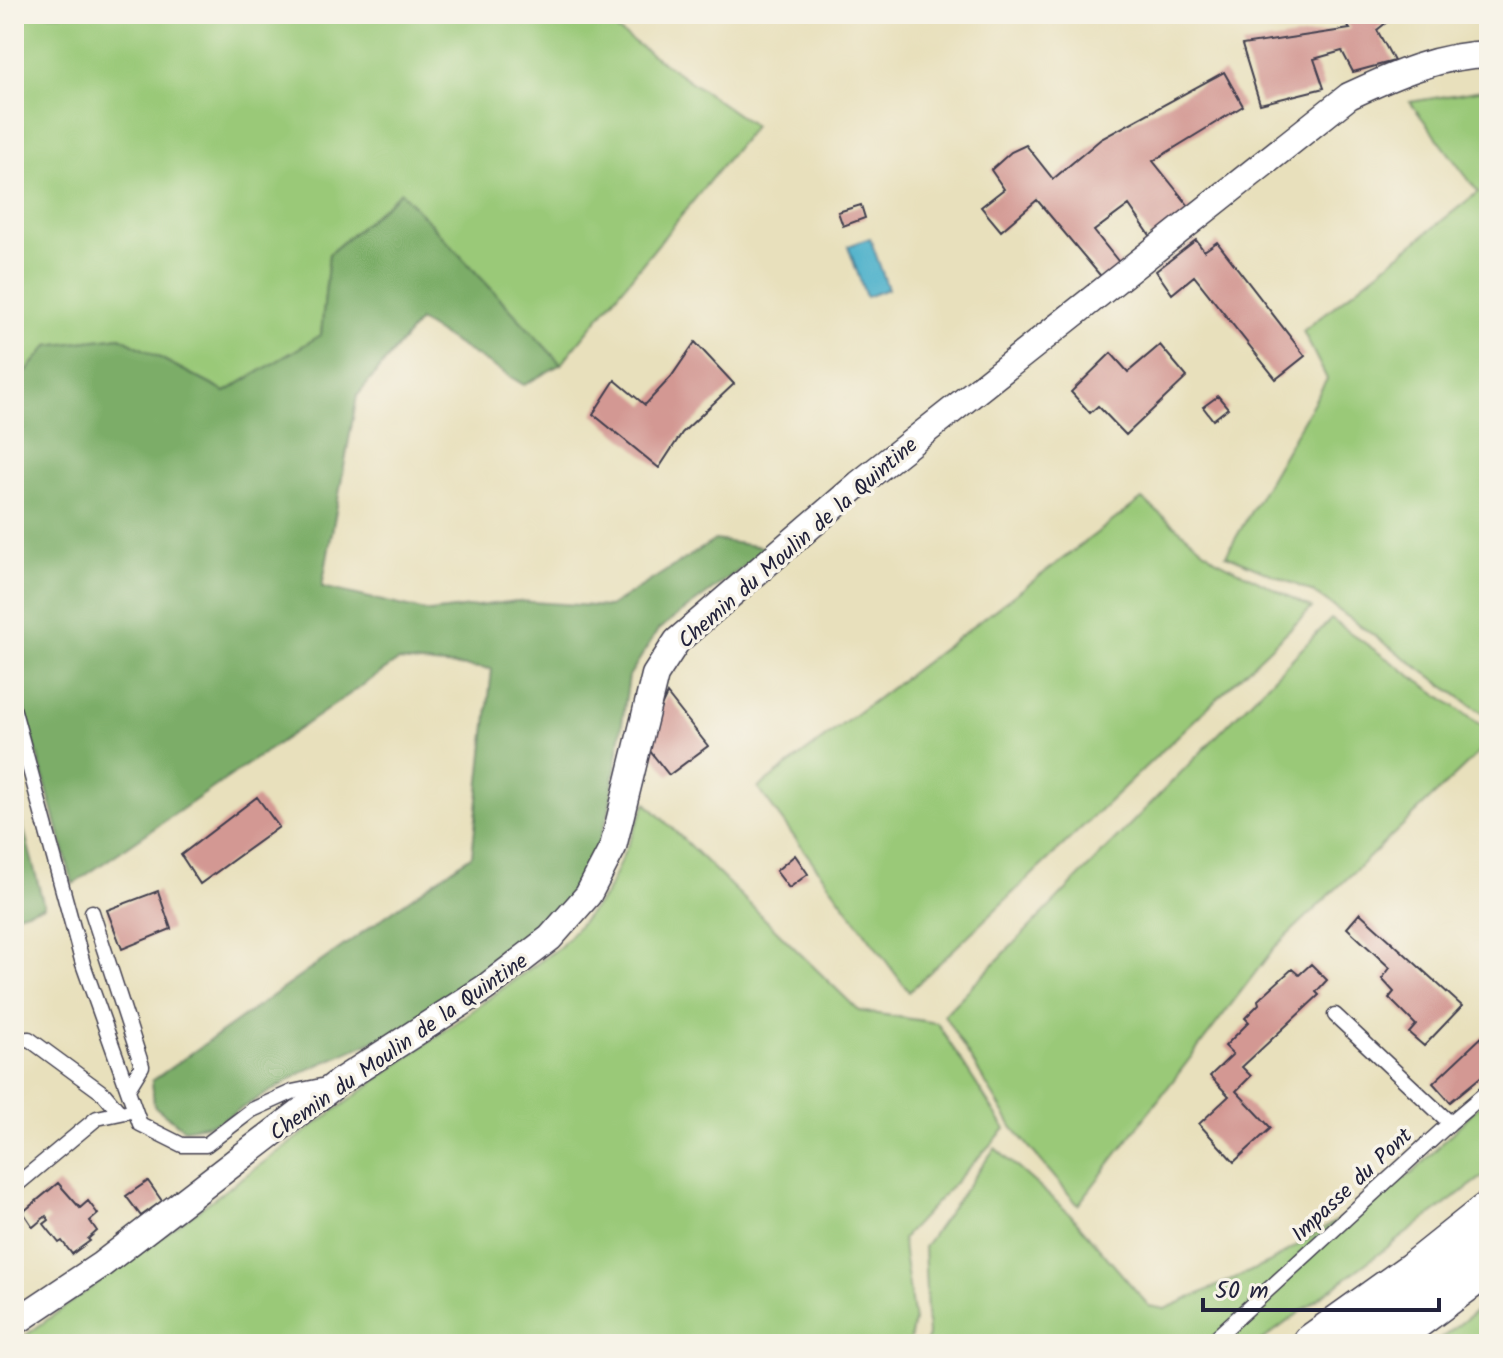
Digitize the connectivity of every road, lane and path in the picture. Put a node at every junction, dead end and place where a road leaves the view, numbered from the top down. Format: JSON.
{"nodes":[{"id":1,"x":1489,"y":54,"type":"edge"},
{"id":2,"x":14,"y":711,"type":"edge"},
{"id":3,"x":92,"y":912,"type":"dead end"},
{"id":4,"x":1335,"y":1015,"type":"dead end"},
{"id":5,"x":14,"y":1040,"type":"edge"},
{"id":6,"x":339,"y":1082,"type":"junction"},
{"id":7,"x":128,"y":1089,"type":"junction"},
{"id":8,"x":1489,"y":1090,"type":"edge"},
{"id":9,"x":135,"y":1110,"type":"junction"},
{"id":10,"x":120,"y":1113,"type":"junction"},
{"id":11,"x":1450,"y":1123,"type":"junction"},
{"id":12,"x":14,"y":1187,"type":"edge"},
{"id":13,"x":1489,"y":1213,"type":"edge"},
{"id":14,"x":1489,"y":1263,"type":"edge"},
{"id":15,"x":14,"y":1323,"type":"edge"},
{"id":16,"x":1209,"y":1344,"type":"edge"},
{"id":17,"x":1314,"y":1344,"type":"edge"},
{"id":18,"x":1380,"y":1344,"type":"edge"}],
"edges":[{"from":1,"to":6,"type":"street","name":"Chemin du Moulin de la Quintine"},
{"from":2,"to":7,"type":"lane"},
{"from":3,"to":7,"type":"lane"},
{"from":4,"to":11,"type":"lane"},
{"from":5,"to":10,"type":"lane"},
{"from":6,"to":9,"type":"lane"},
{"from":6,"to":15,"type":"street","name":"Chemin du Moulin de la Quintine"},
{"from":7,"to":9,"type":"lane"},
{"from":8,"to":11,"type":"lane","name":"Impasse du Pont"},
{"from":9,"to":10,"type":"lane"},
{"from":10,"to":12,"type":"lane"},
{"from":11,"to":16,"type":"lane","name":"Impasse du Pont"},
{"from":13,"to":17,"type":"main road"},
{"from":14,"to":18,"type":"main road"}]}
